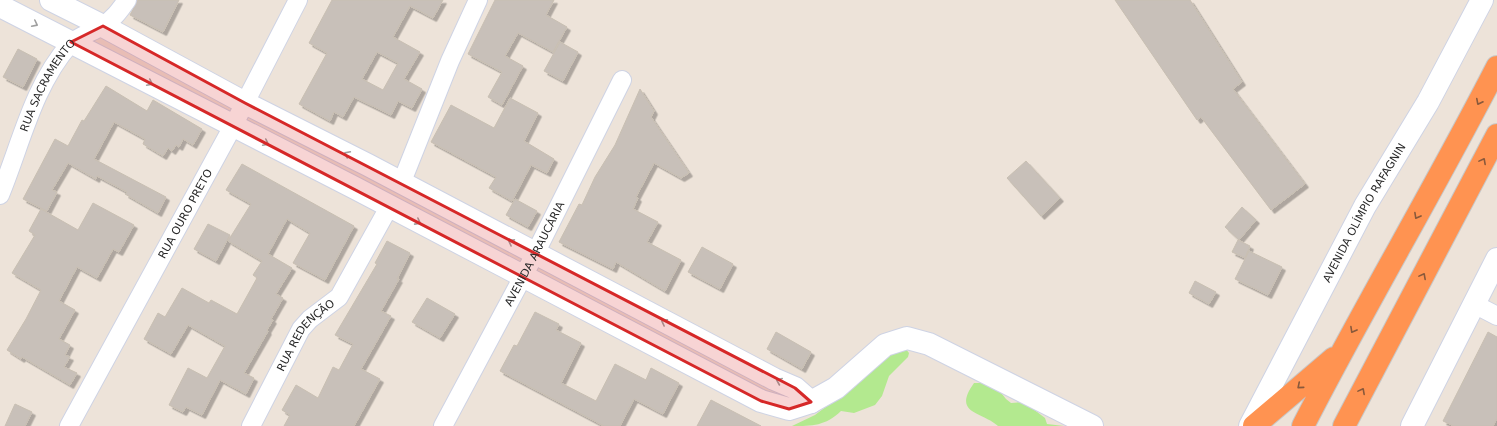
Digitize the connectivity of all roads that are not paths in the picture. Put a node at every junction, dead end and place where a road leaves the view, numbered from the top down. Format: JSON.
{"nodes":[{"id":1,"x":51,"y":0,"type":"edge"},
{"id":2,"x":127,"y":0,"type":"edge"},
{"id":3,"x":298,"y":0,"type":"edge"},
{"id":4,"x":478,"y":0,"type":"edge"},
{"id":5,"x":1482,"y":0,"type":"edge"},
{"id":6,"x":0,"y":6,"type":"edge"},
{"id":7,"x":103,"y":26,"type":"junction"},
{"id":8,"x":71,"y":42,"type":"junction"},
{"id":9,"x":1497,"y":67,"type":"edge"},
{"id":10,"x":622,"y":80,"type":"dead end"},
{"id":11,"x":245,"y":103,"type":"junction"},
{"id":12,"x":233,"y":126,"type":"junction"},
{"id":13,"x":1497,"y":135,"type":"edge"},
{"id":14,"x":368,"y":165,"type":"junction"},
{"id":15,"x":401,"y":184,"type":"junction"},
{"id":16,"x":355,"y":188,"type":"junction"},
{"id":17,"x":0,"y":195,"type":"edge"},
{"id":18,"x":389,"y":207,"type":"junction"},
{"id":19,"x":535,"y":254,"type":"junction"},
{"id":20,"x":1497,"y":259,"type":"edge"},
{"id":21,"x":522,"y":277,"type":"junction"},
{"id":22,"x":1474,"y":304,"type":"junction"},
{"id":23,"x":1497,"y":316,"type":"edge"},
{"id":24,"x":1341,"y":352,"type":"junction"},
{"id":25,"x":811,"y":402,"type":"junction"},
{"id":26,"x":69,"y":426,"type":"edge"},
{"id":27,"x":251,"y":426,"type":"edge"},
{"id":28,"x":443,"y":426,"type":"edge"},
{"id":29,"x":1092,"y":426,"type":"edge"},
{"id":30,"x":1250,"y":426,"type":"edge"},
{"id":31,"x":1254,"y":426,"type":"edge"},
{"id":32,"x":1303,"y":426,"type":"edge"},
{"id":33,"x":1344,"y":426,"type":"edge"},
{"id":34,"x":1412,"y":426,"type":"edge"}],
"edges":[{"from":1,"to":7,"type":"main road"},
{"from":2,"to":7,"type":"street","name":"RUA SACRAMENTO"},
{"from":3,"to":11,"type":"street","name":"RUA OURO PRETO"},
{"from":4,"to":15,"type":"street"},
{"from":5,"to":30,"type":"main road","name":"AVENIDA OLÍMPIO RAFAGNIN"},
{"from":6,"to":8,"type":"main road","one_way":true},
{"from":7,"to":8,"type":"street","name":"RUA SACRAMENTO"},
{"from":7,"to":11,"type":"main road"},
{"from":8,"to":12,"type":"main road","one_way":true},
{"from":8,"to":17,"type":"street","name":"RUA SACRAMENTO"},
{"from":9,"to":24,"type":"highway","one_way":true},
{"from":10,"to":19,"type":"street","name":"AVENIDA ARAUCÁRIA"},
{"from":11,"to":12,"type":"street","name":"RUA OURO PRETO"},
{"from":14,"to":11,"type":"main road","one_way":true},
{"from":12,"to":16,"type":"main road","one_way":true},
{"from":12,"to":26,"type":"street","name":"RUA OURO PRETO"},
{"from":33,"to":13,"type":"highway","one_way":true},
{"from":14,"to":15,"type":"main road"},
{"from":14,"to":16,"type":"main road"},
{"from":19,"to":15,"type":"main road","one_way":true},
{"from":16,"to":18,"type":"main road"},
{"from":18,"to":21,"type":"main road","one_way":true},
{"from":18,"to":27,"type":"street","name":"RUA REDENÇÃO"},
{"from":19,"to":21,"type":"street","name":"AVENIDA ARAUCÁRIA"},
{"from":25,"to":19,"type":"main road","one_way":true},
{"from":20,"to":22,"type":"main road"},
{"from":21,"to":25,"type":"main road"},
{"from":21,"to":28,"type":"street","name":"AVENIDA ARAUCÁRIA"},
{"from":22,"to":23,"type":"street"},
{"from":22,"to":34,"type":"main road"},
{"from":24,"to":31,"type":"highway","one_way":true},
{"from":24,"to":32,"type":"highway"},
{"from":25,"to":29,"type":"main road"}]}
